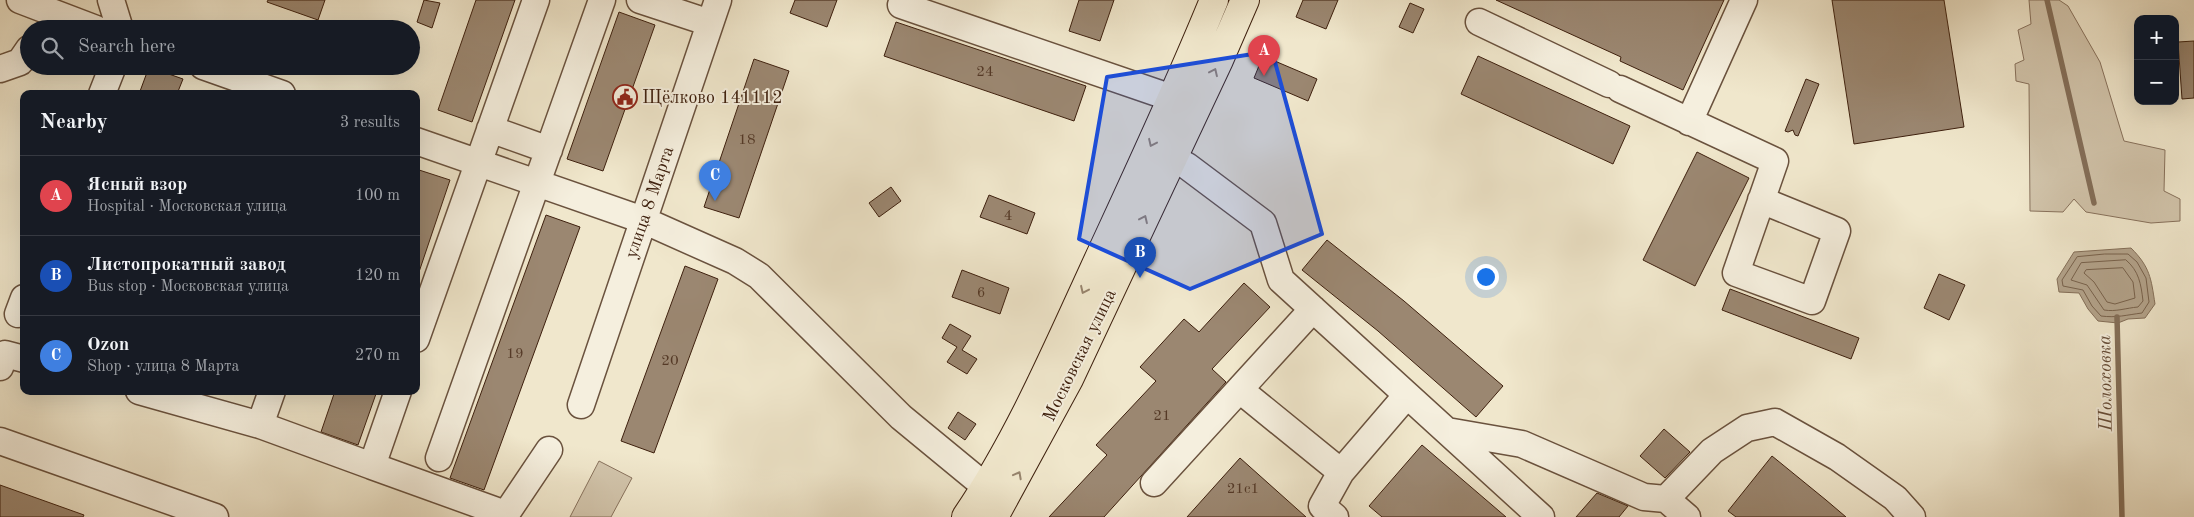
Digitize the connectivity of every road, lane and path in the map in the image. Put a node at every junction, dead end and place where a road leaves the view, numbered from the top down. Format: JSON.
{"nodes":[{"id":1,"x":20,"y":0,"type":"edge"},
{"id":2,"x":111,"y":0,"type":"edge"},
{"id":3,"x":536,"y":0,"type":"edge"},
{"id":4,"x":602,"y":0,"type":"edge"},
{"id":5,"x":640,"y":0,"type":"edge"},
{"id":6,"x":1214,"y":0,"type":"edge"},
{"id":7,"x":1245,"y":0,"type":"edge"},
{"id":8,"x":1744,"y":0,"type":"edge"},
{"id":9,"x":901,"y":5,"type":"dead end"},
{"id":10,"x":714,"y":12,"type":"edge"},
{"id":11,"x":48,"y":20,"type":"edge"},
{"id":12,"x":117,"y":20,"type":"edge"},
{"id":13,"x":1479,"y":22,"type":"dead end"},
{"id":14,"x":20,"y":62,"type":"edge"},
{"id":15,"x":0,"y":70,"type":"edge"},
{"id":16,"x":109,"y":75,"type":"edge"},
{"id":17,"x":228,"y":75,"type":"edge"},
{"id":18,"x":104,"y":90,"type":"edge"},
{"id":19,"x":271,"y":90,"type":"edge"},
{"id":20,"x":1172,"y":98,"type":"junction"},
{"id":21,"x":1689,"y":122,"type":"junction"},
{"id":22,"x":490,"y":129,"type":"junction"},
{"id":23,"x":420,"y":143,"type":"edge"},
{"id":24,"x":549,"y":150,"type":"junction"},
{"id":25,"x":1173,"y":158,"type":"junction"},
{"id":26,"x":477,"y":164,"type":"junction"},
{"id":27,"x":537,"y":183,"type":"junction"},
{"id":28,"x":1761,"y":200,"type":"dead end"},
{"id":29,"x":643,"y":220,"type":"junction"},
{"id":30,"x":1313,"y":309,"type":"junction"},
{"id":31,"x":420,"y":328,"type":"edge"},
{"id":32,"x":20,"y":358,"type":"edge"},
{"id":33,"x":0,"y":367,"type":"edge"},
{"id":34,"x":1240,"y":390,"type":"junction"},
{"id":35,"x":153,"y":395,"type":"edge"},
{"id":36,"x":271,"y":395,"type":"edge"},
{"id":37,"x":397,"y":395,"type":"edge"},
{"id":38,"x":1407,"y":395,"type":"junction"},
{"id":39,"x":581,"y":405,"type":"dead end"},
{"id":40,"x":260,"y":425,"type":"junction"},
{"id":41,"x":1447,"y":431,"type":"junction"},
{"id":42,"x":0,"y":440,"type":"edge"},
{"id":43,"x":549,"y":450,"type":"dead end"},
{"id":44,"x":439,"y":458,"type":"dead end"},
{"id":45,"x":372,"y":466,"type":"junction"},
{"id":46,"x":1341,"y":472,"type":"junction"},
{"id":47,"x":1154,"y":483,"type":"dead end"},
{"id":48,"x":986,"y":487,"type":"junction"},
{"id":49,"x":1666,"y":499,"type":"junction"},
{"id":50,"x":1324,"y":513,"type":"edge"},
{"id":51,"x":504,"y":516,"type":"edge"},
{"id":52,"x":216,"y":517,"type":"edge"},
{"id":53,"x":966,"y":517,"type":"edge"},
{"id":54,"x":994,"y":517,"type":"edge"},
{"id":55,"x":1541,"y":517,"type":"edge"},
{"id":56,"x":1687,"y":517,"type":"edge"},
{"id":57,"x":1912,"y":517,"type":"edge"}],
"edges":[{"from":1,"to":11,"type":"street"},
{"from":2,"to":12,"type":"street"},
{"from":3,"to":22,"type":"street"},
{"from":4,"to":24,"type":"street"},
{"from":5,"to":10,"type":"street"},
{"from":6,"to":20,"type":"main road","name":"Московская улица"},
{"from":25,"to":7,"type":"main road","name":"Московская улица","one_way":true},
{"from":8,"to":21,"type":"street"},
{"from":9,"to":20,"type":"street"},
{"from":10,"to":29,"type":"street","name":"улица 8 Марта"},
{"from":13,"to":21,"type":"street"},
{"from":14,"to":15,"type":"street"},
{"from":16,"to":18,"type":"street"},
{"from":17,"to":19,"type":"street"},
{"from":20,"to":48,"type":"main road","name":"Московская улица","one_way":true},
{"from":21,"to":28,"type":"street"},
{"from":22,"to":24,"type":"street"},
{"from":22,"to":26,"type":"street"},
{"from":23,"to":26,"type":"street"},
{"from":24,"to":27,"type":"street"},
{"from":25,"to":30,"type":"street"},
{"from":54,"to":25,"type":"main road","name":"Московская улица","one_way":true},
{"from":26,"to":27,"type":"street"},
{"from":26,"to":31,"type":"street"},
{"from":27,"to":29,"type":"street"},
{"from":27,"to":44,"type":"street"},
{"from":29,"to":39,"type":"street","name":"улица 8 Марта"},
{"from":29,"to":48,"type":"street"},
{"from":30,"to":34,"type":"street"},
{"from":30,"to":38,"type":"street"},
{"from":32,"to":33,"type":"street"},
{"from":34,"to":46,"type":"street"},
{"from":34,"to":47,"type":"street"},
{"from":35,"to":40,"type":"street"},
{"from":36,"to":40,"type":"street"},
{"from":37,"to":45,"type":"street"},
{"from":38,"to":41,"type":"street"},
{"from":38,"to":46,"type":"street"},
{"from":40,"to":45,"type":"street"},
{"from":41,"to":49,"type":"street"},
{"from":41,"to":55,"type":"street"},
{"from":42,"to":52,"type":"street"},
{"from":43,"to":51,"type":"street"},
{"from":45,"to":51,"type":"street"},
{"from":46,"to":50,"type":"street"},
{"from":48,"to":53,"type":"main road","name":"Московская улица"},
{"from":49,"to":56,"type":"street"},
{"from":49,"to":57,"type":"street"}]}
